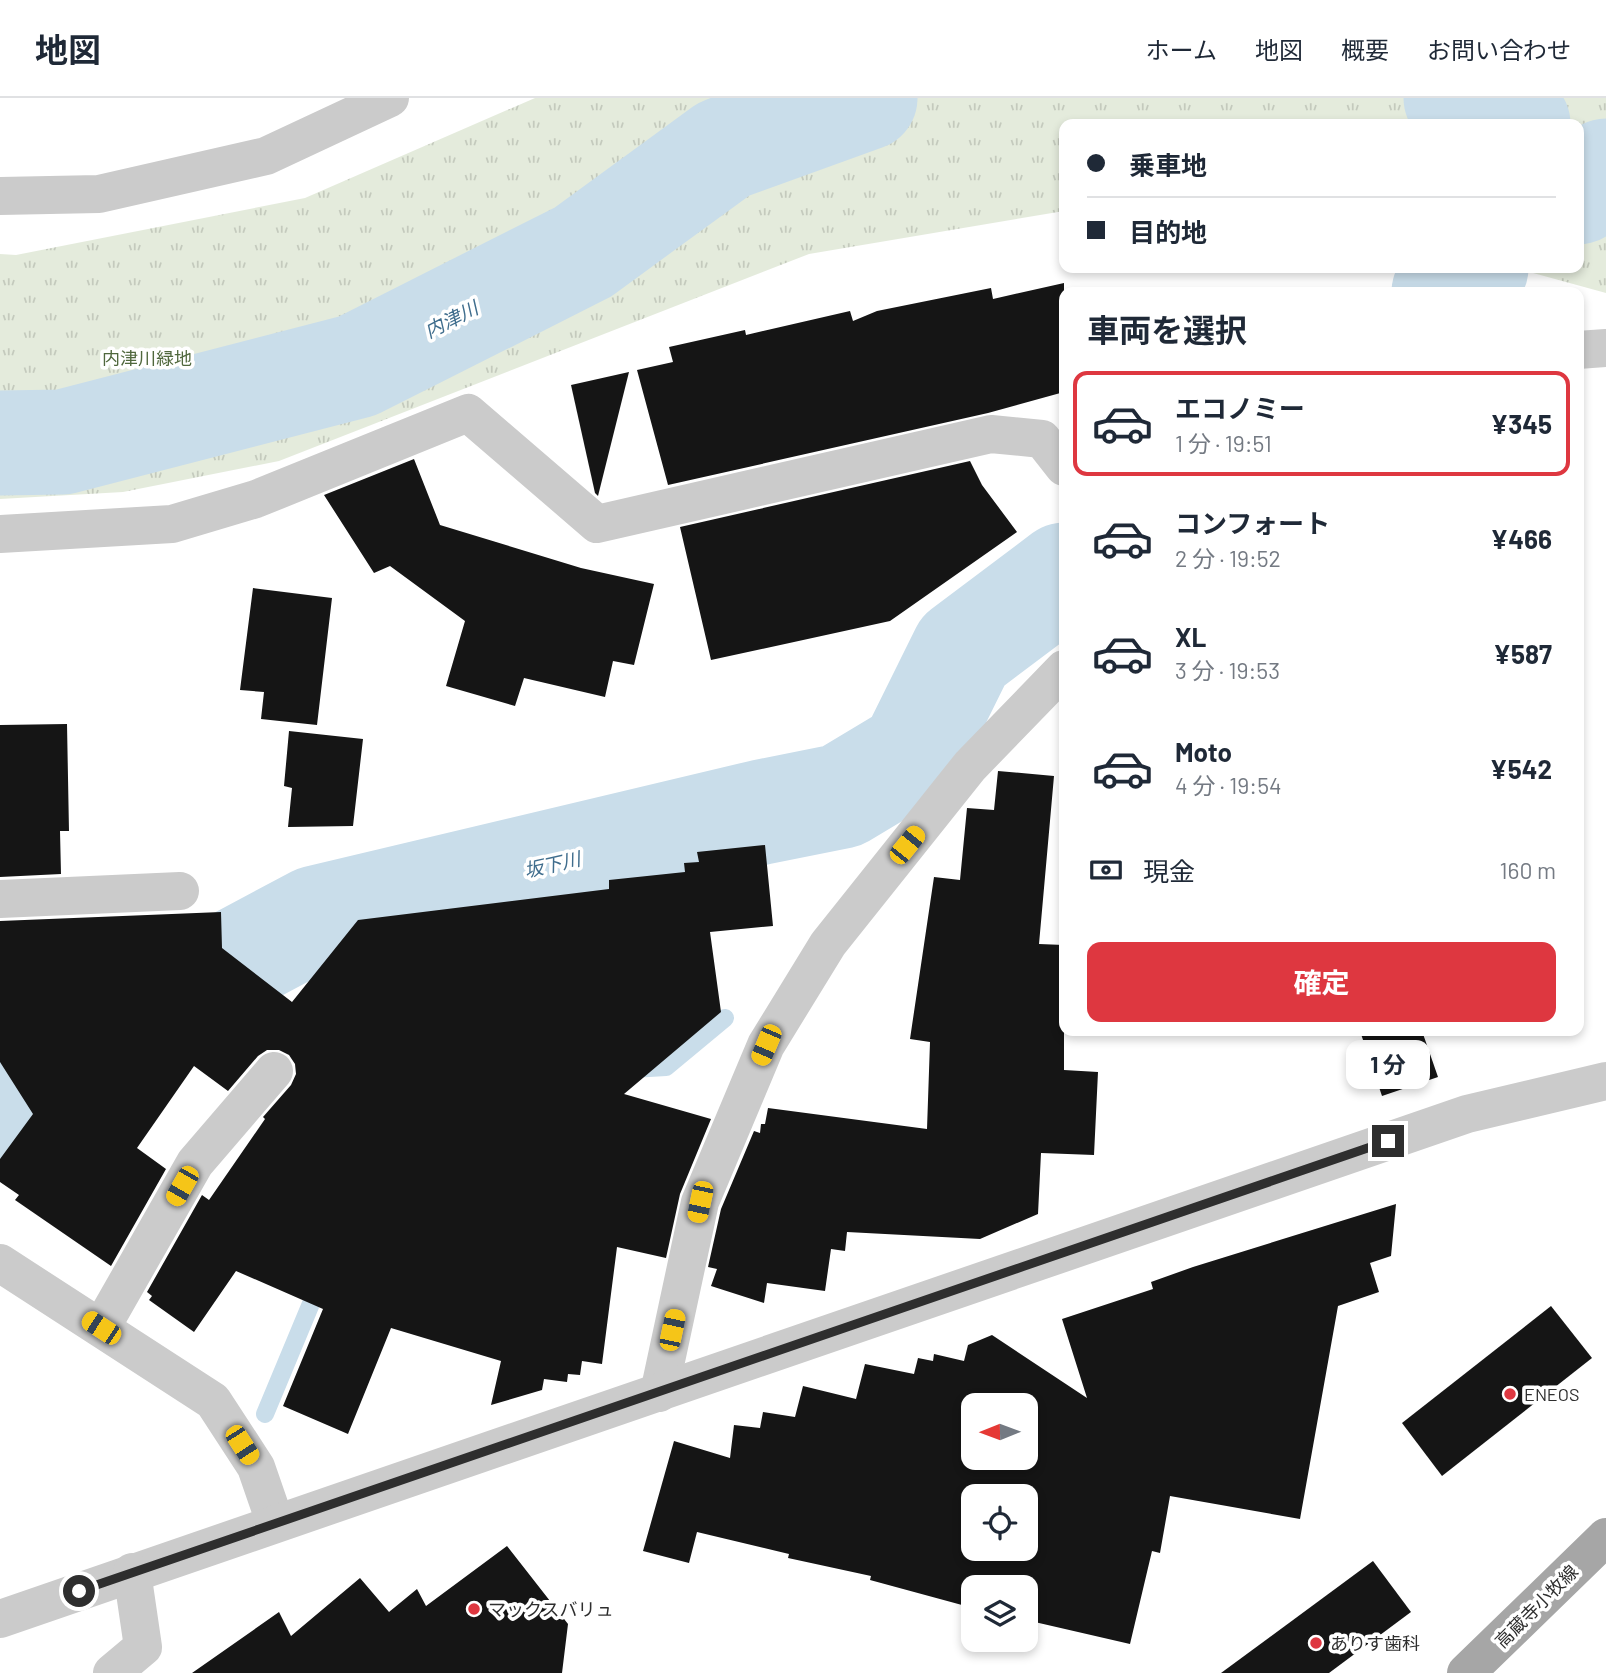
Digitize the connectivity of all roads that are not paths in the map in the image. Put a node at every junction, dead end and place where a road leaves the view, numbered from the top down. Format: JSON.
{"nodes":[{"id":1,"x":390,"y":98,"type":"edge"},
{"id":2,"x":0,"y":196,"type":"edge"},
{"id":3,"x":1606,"y":348,"type":"edge"},
{"id":4,"x":1584,"y":350,"type":"edge"},
{"id":5,"x":1059,"y":461,"type":"edge"},
{"id":6,"x":0,"y":534,"type":"edge"},
{"id":7,"x":1059,"y":674,"type":"edge"},
{"id":8,"x":180,"y":891,"type":"dead end"},
{"id":9,"x":0,"y":899,"type":"edge"},
{"id":10,"x":274,"y":1071,"type":"dead end"},
{"id":11,"x":1606,"y":1081,"type":"edge"},
{"id":12,"x":0,"y":1263,"type":"edge"},
{"id":13,"x":101,"y":1328,"type":"junction"},
{"id":14,"x":659,"y":1392,"type":"junction"},
{"id":15,"x":275,"y":1522,"type":"junction"},
{"id":16,"x":1606,"y":1537,"type":"edge"},
{"id":17,"x":132,"y":1572,"type":"junction"},
{"id":18,"x":0,"y":1619,"type":"edge"},
{"id":19,"x":112,"y":1673,"type":"edge"},
{"id":20,"x":1466,"y":1673,"type":"edge"}],
"edges":[{"from":1,"to":2,"type":"street"},
{"from":3,"to":4,"type":"street"},
{"from":5,"to":6,"type":"street"},
{"from":7,"to":14,"type":"street"},
{"from":8,"to":9,"type":"street"},
{"from":10,"to":13,"type":"street"},
{"from":11,"to":14,"type":"street"},
{"from":12,"to":13,"type":"street"},
{"from":13,"to":15,"type":"street"},
{"from":14,"to":15,"type":"street"},
{"from":15,"to":17,"type":"street"},
{"from":16,"to":20,"type":"main road","name":"高蔵寺小牧線"},
{"from":17,"to":18,"type":"street"},
{"from":17,"to":19,"type":"street"}]}
